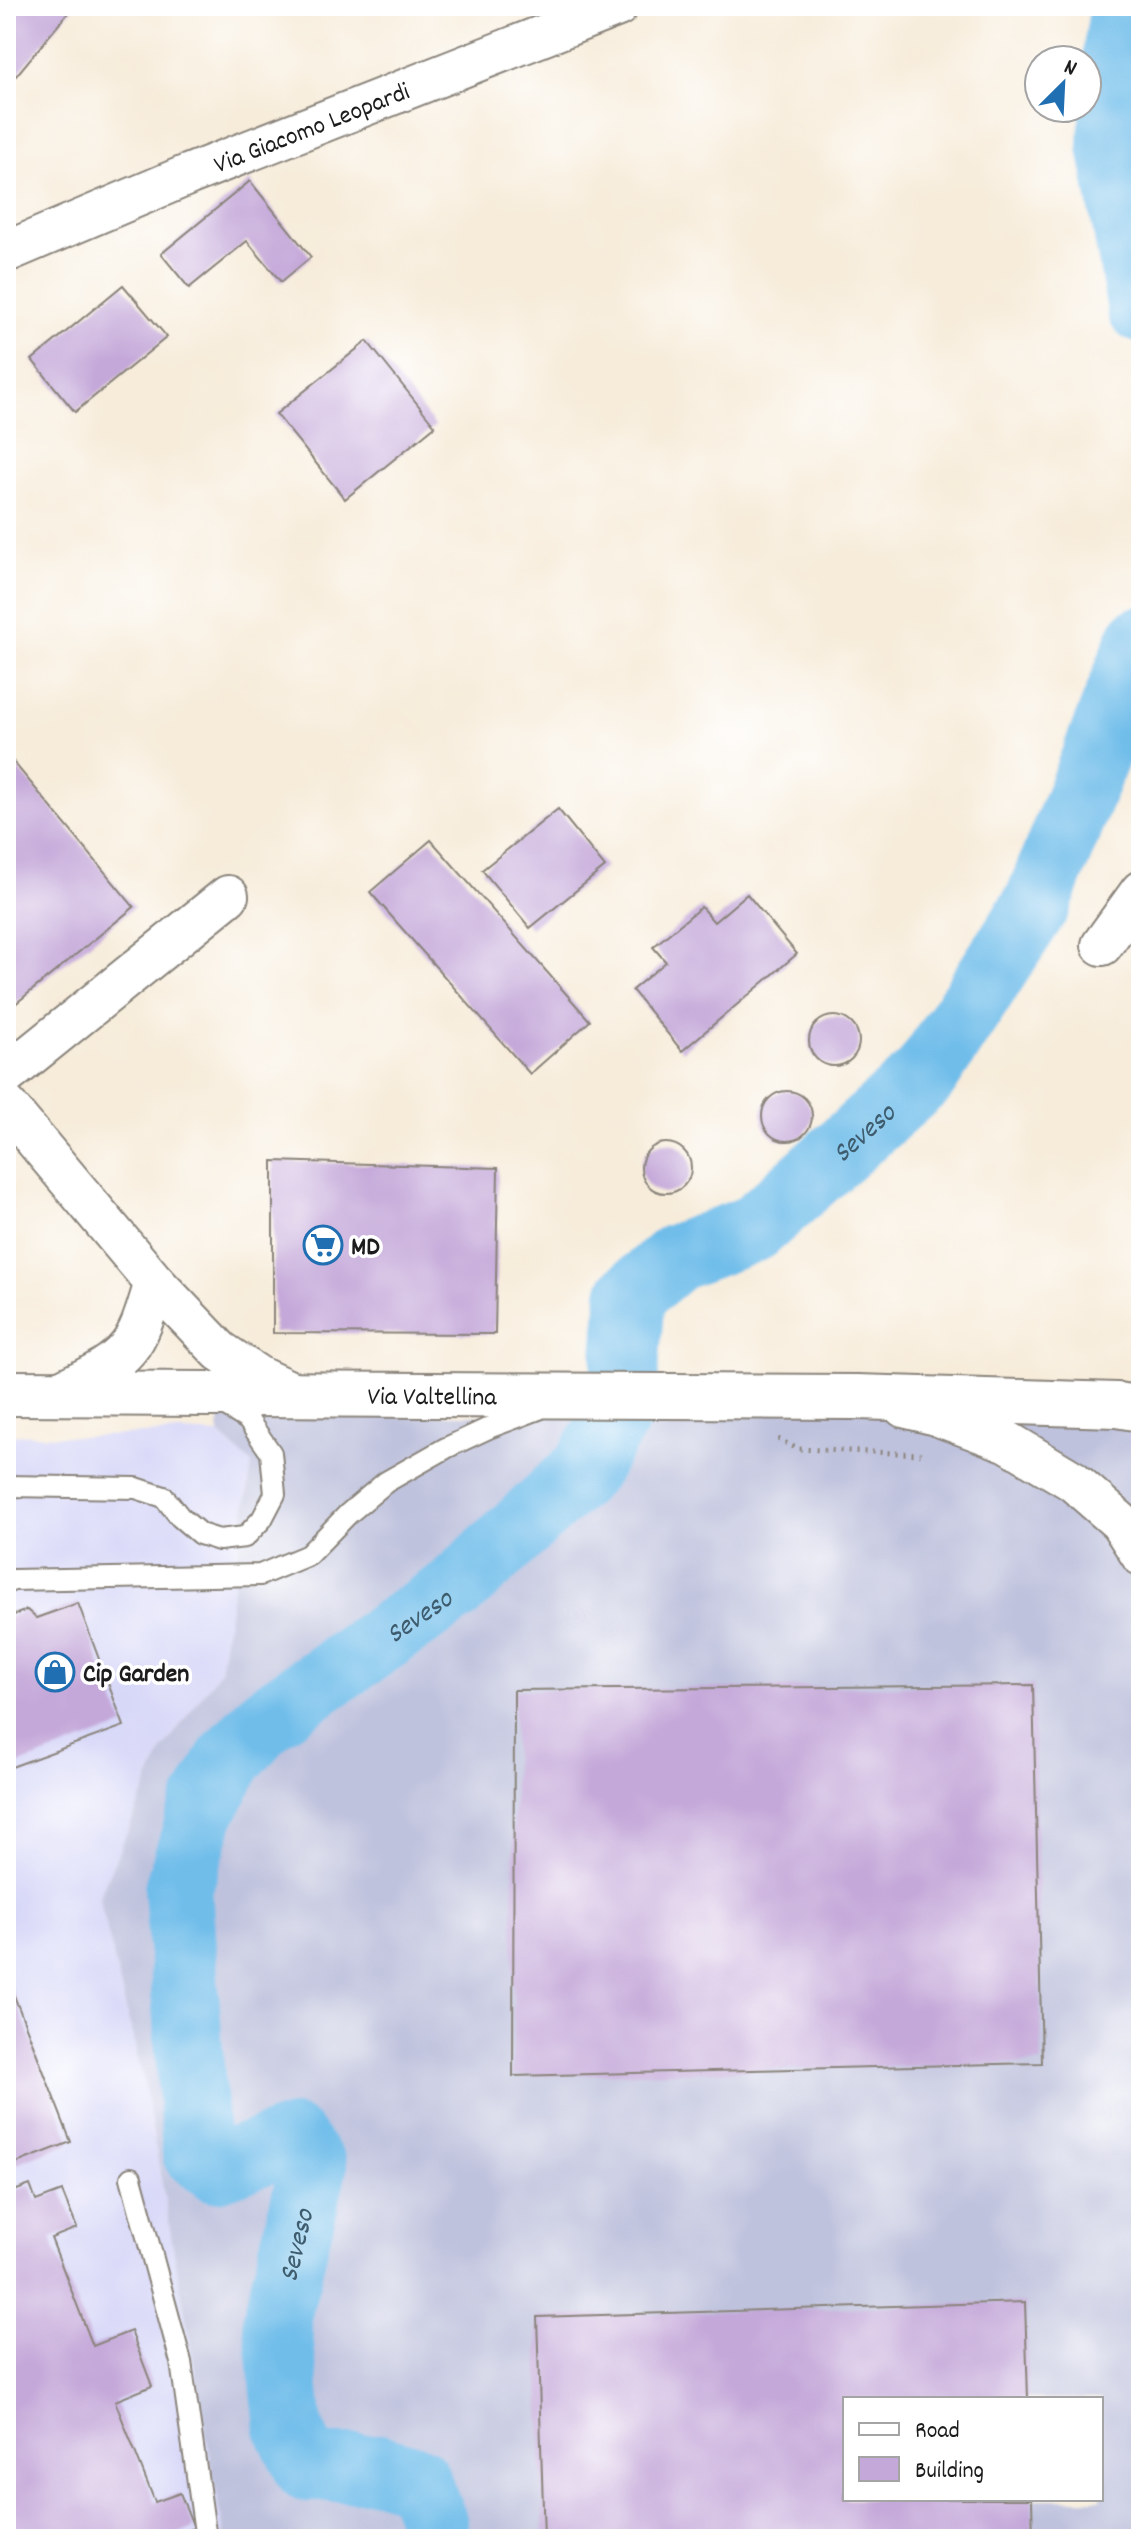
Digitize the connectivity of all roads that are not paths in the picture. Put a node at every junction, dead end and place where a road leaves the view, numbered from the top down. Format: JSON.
{"nodes":[{"id":1,"x":618,"y":6,"type":"edge"},
{"id":2,"x":6,"y":252,"type":"edge"},
{"id":3,"x":1141,"y":891,"type":"edge"},
{"id":4,"x":228,"y":896,"type":"dead end"},
{"id":5,"x":1102,"y":945,"type":"dead end"},
{"id":6,"x":6,"y":1075,"type":"edge"},
{"id":7,"x":6,"y":1105,"type":"edge"},
{"id":8,"x":155,"y":1283,"type":"junction"},
{"id":9,"x":6,"y":1393,"type":"edge"},
{"id":10,"x":57,"y":1393,"type":"junction"},
{"id":11,"x":208,"y":1394,"type":"junction"},
{"id":12,"x":298,"y":1395,"type":"junction"},
{"id":13,"x":574,"y":1396,"type":"junction"},
{"id":14,"x":857,"y":1397,"type":"junction"},
{"id":15,"x":1141,"y":1409,"type":"edge"},
{"id":16,"x":6,"y":1486,"type":"edge"},
{"id":17,"x":1141,"y":1555,"type":"edge"},
{"id":18,"x":6,"y":1583,"type":"edge"},
{"id":19,"x":131,"y":2178,"type":"dead end"},
{"id":20,"x":206,"y":2539,"type":"edge"}],
"edges":[{"from":1,"to":2,"type":"street","name":"Via Giacomo Leopardi"},
{"from":3,"to":5,"type":"street"},
{"from":4,"to":6,"type":"street"},
{"from":7,"to":8,"type":"street"},
{"from":8,"to":10,"type":"street"},
{"from":8,"to":12,"type":"street"},
{"from":9,"to":10,"type":"street","name":"Via Valtellina"},
{"from":10,"to":11,"type":"street","name":"Via Valtellina"},
{"from":11,"to":12,"type":"street","name":"Via Valtellina"},
{"from":11,"to":16,"type":"lane"},
{"from":12,"to":13,"type":"street","name":"Via Valtellina"},
{"from":13,"to":14,"type":"street","name":"Via Valtellina"},
{"from":13,"to":18,"type":"lane"},
{"from":14,"to":15,"type":"street","name":"Via Valtellina"},
{"from":14,"to":17,"type":"street","name":"Via Valtellina"},
{"from":19,"to":20,"type":"lane"}]}
